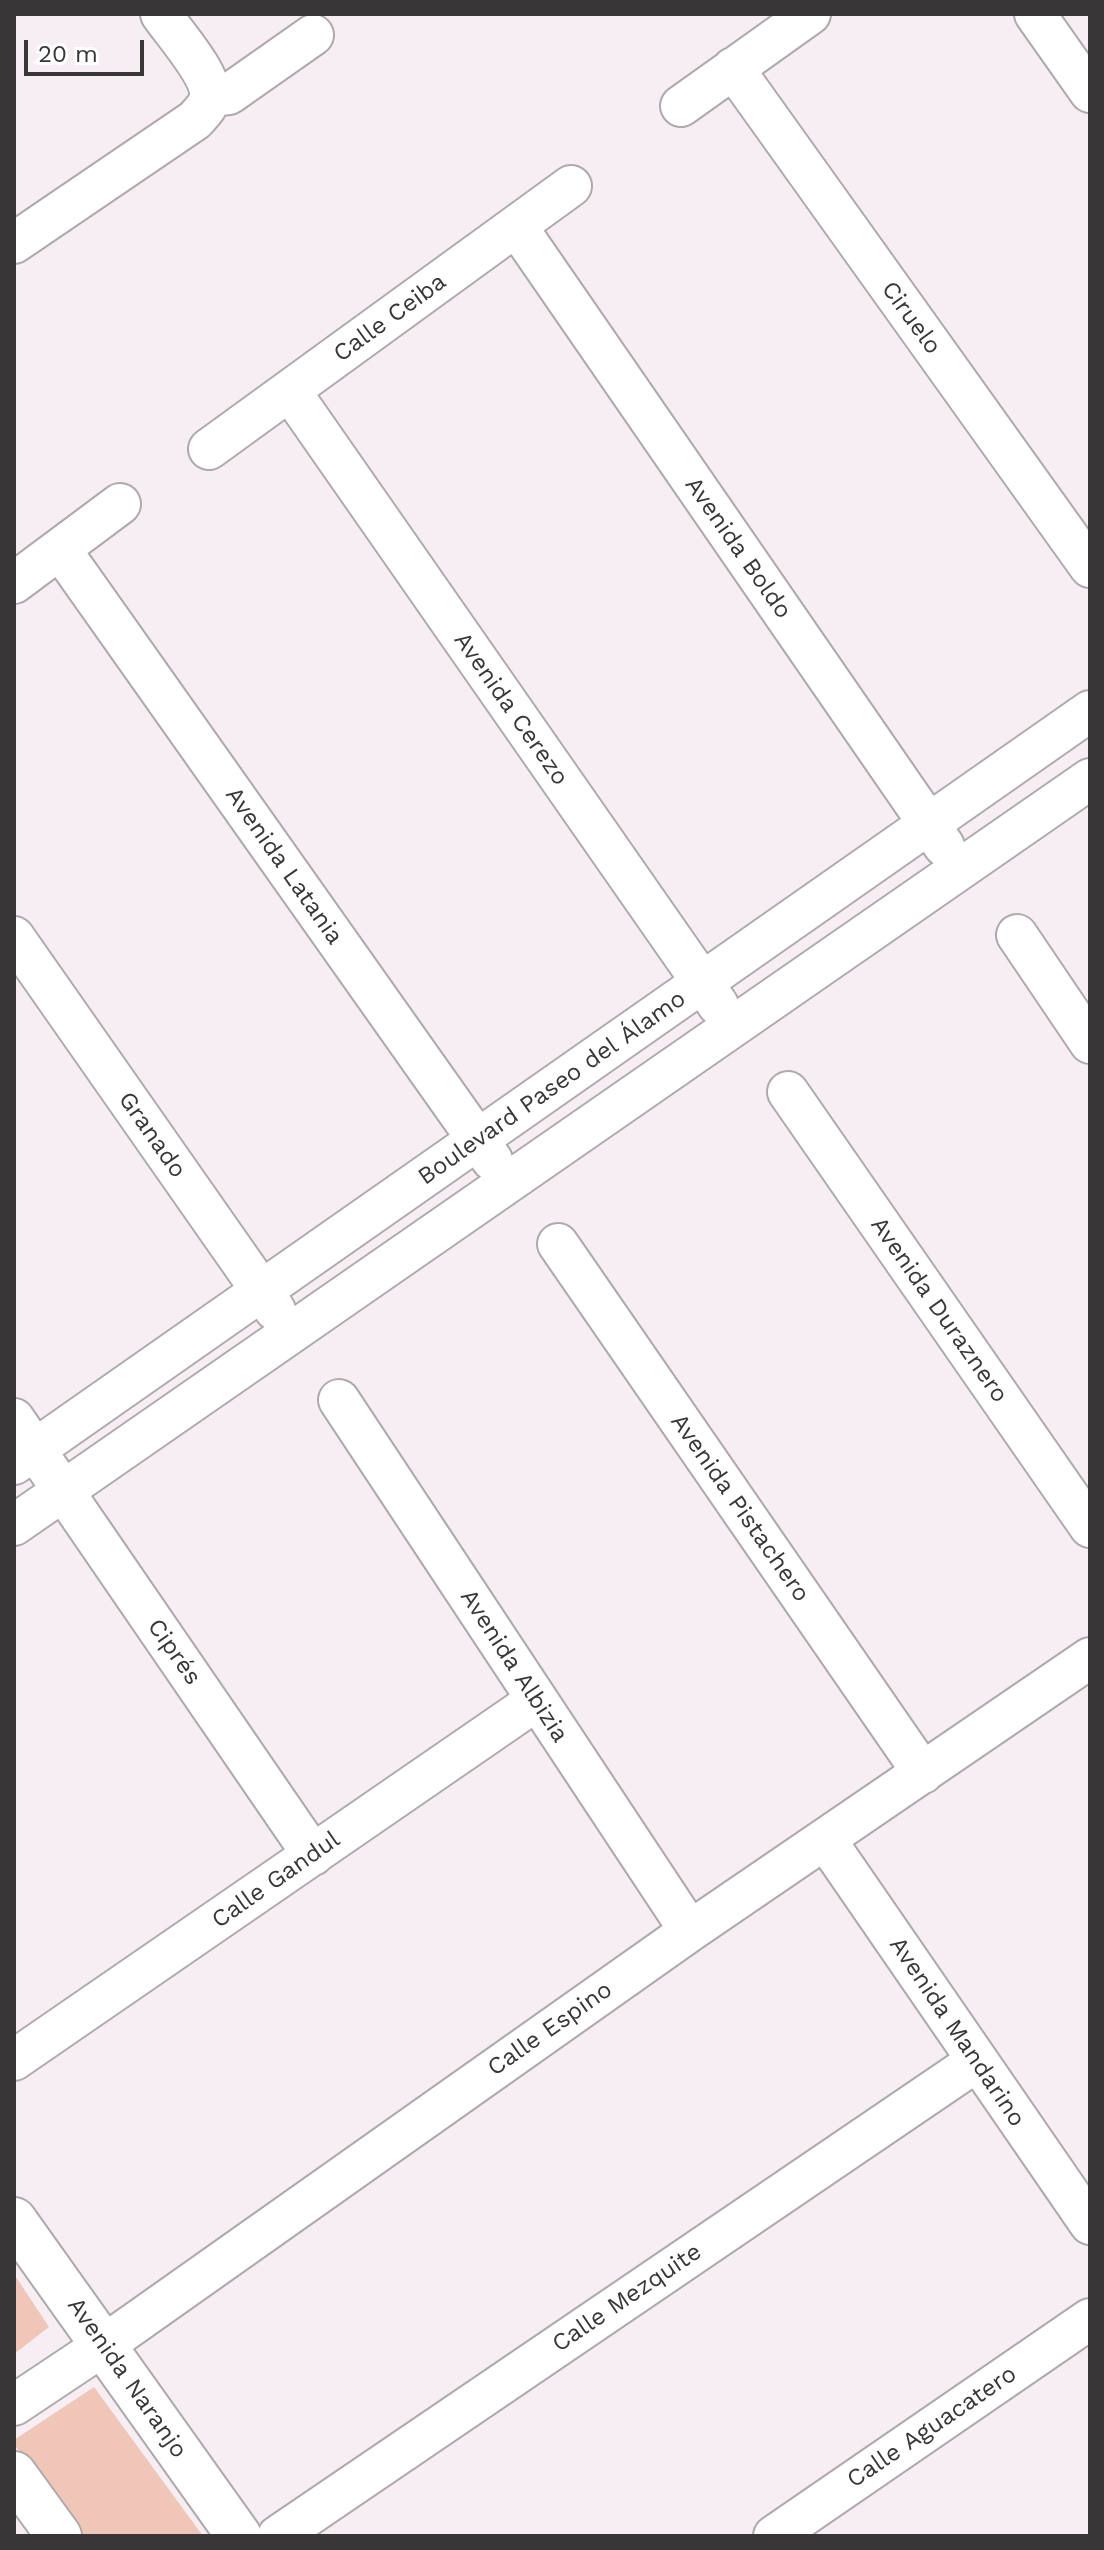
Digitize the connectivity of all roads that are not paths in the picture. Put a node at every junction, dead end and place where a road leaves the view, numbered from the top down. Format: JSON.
{"nodes":[{"id":1,"x":161,"y":14,"type":"edge"},
{"id":2,"x":810,"y":14,"type":"edge"},
{"id":3,"x":1035,"y":14,"type":"edge"},
{"id":4,"x":313,"y":35,"type":"dead end"},
{"id":5,"x":733,"y":68,"type":"junction"},
{"id":6,"x":1090,"y":92,"type":"edge"},
{"id":7,"x":210,"y":96,"type":"junction"},
{"id":8,"x":681,"y":106,"type":"dead end"},
{"id":9,"x":571,"y":186,"type":"dead end"},
{"id":10,"x":517,"y":227,"type":"junction"},
{"id":11,"x":14,"y":243,"type":"edge"},
{"id":12,"x":290,"y":391,"type":"junction"},
{"id":13,"x":209,"y":449,"type":"dead end"},
{"id":14,"x":120,"y":504,"type":"dead end"},
{"id":15,"x":60,"y":549,"type":"junction"},
{"id":16,"x":1090,"y":567,"type":"edge"},
{"id":17,"x":14,"y":583,"type":"edge"},
{"id":18,"x":1090,"y":711,"type":"edge"},
{"id":19,"x":1090,"y":779,"type":"edge"},
{"id":20,"x":929,"y":824,"type":"junction"},
{"id":21,"x":960,"y":869,"type":"junction"},
{"id":22,"x":1017,"y":935,"type":"dead end"},
{"id":23,"x":14,"y":937,"type":"edge"},
{"id":24,"x":702,"y":982,"type":"junction"},
{"id":25,"x":733,"y":1026,"type":"junction"},
{"id":26,"x":1090,"y":1043,"type":"edge"},
{"id":27,"x":788,"y":1092,"type":"dead end"},
{"id":28,"x":477,"y":1140,"type":"junction"},
{"id":29,"x":508,"y":1183,"type":"junction"},
{"id":30,"x":558,"y":1244,"type":"dead end"},
{"id":31,"x":261,"y":1291,"type":"junction"},
{"id":32,"x":291,"y":1333,"type":"junction"},
{"id":33,"x":339,"y":1400,"type":"dead end"},
{"id":34,"x":21,"y":1444,"type":"edge"},
{"id":35,"x":63,"y":1491,"type":"junction"},
{"id":36,"x":14,"y":1525,"type":"edge"},
{"id":37,"x":1090,"y":1527,"type":"edge"},
{"id":38,"x":1090,"y":1658,"type":"edge"},
{"id":39,"x":537,"y":1700,"type":"junction"},
{"id":40,"x":923,"y":1773,"type":"junction"},
{"id":41,"x":825,"y":1839,"type":"junction"},
{"id":42,"x":313,"y":1855,"type":"junction"},
{"id":43,"x":690,"y":1931,"type":"junction"},
{"id":44,"x":14,"y":2060,"type":"edge"},
{"id":45,"x":977,"y":2061,"type":"junction"},
{"id":46,"x":14,"y":2220,"type":"edge"},
{"id":47,"x":1090,"y":2224,"type":"edge"},
{"id":48,"x":1090,"y":2319,"type":"edge"},
{"id":49,"x":104,"y":2345,"type":"junction"},
{"id":50,"x":14,"y":2405,"type":"edge"},
{"id":51,"x":14,"y":2474,"type":"edge"},
{"id":52,"x":59,"y":2536,"type":"edge"},
{"id":53,"x":239,"y":2536,"type":"edge"},
{"id":54,"x":278,"y":2536,"type":"edge"},
{"id":55,"x":774,"y":2536,"type":"edge"}],
"edges":[{"from":1,"to":7,"type":"street"},
{"from":2,"to":5,"type":"street"},
{"from":3,"to":6,"type":"street"},
{"from":4,"to":7,"type":"street"},
{"from":5,"to":8,"type":"street"},
{"from":5,"to":16,"type":"street","name":"Ciruelo"},
{"from":7,"to":11,"type":"street"},
{"from":9,"to":10,"type":"street","name":"Calle Ceiba"},
{"from":10,"to":12,"type":"street","name":"Calle Ceiba"},
{"from":10,"to":20,"type":"street","name":"Avenida Boldo"},
{"from":12,"to":13,"type":"street","name":"Calle Ceiba"},
{"from":12,"to":24,"type":"street","name":"Avenida Cerezo"},
{"from":14,"to":15,"type":"street"},
{"from":15,"to":17,"type":"street"},
{"from":15,"to":28,"type":"street","name":"Avenida Latania"},
{"from":18,"to":20,"type":"street","name":"Boulevard Paseo del Álamo"},
{"from":19,"to":21,"type":"street"},
{"from":20,"to":21,"type":"street","name":"Avenida Boldo"},
{"from":20,"to":24,"type":"street","name":"Boulevard Paseo del Álamo"},
{"from":21,"to":25,"type":"street"},
{"from":22,"to":26,"type":"street"},
{"from":23,"to":31,"type":"street","name":"Granado"},
{"from":24,"to":25,"type":"street","name":"Avenida Cerezo"},
{"from":24,"to":28,"type":"street","name":"Boulevard Paseo del Álamo"},
{"from":25,"to":29,"type":"street"},
{"from":27,"to":37,"type":"street","name":"Avenida Duraznero"},
{"from":28,"to":29,"type":"street","name":"Avenida Latania"},
{"from":28,"to":31,"type":"street","name":"Boulevard Paseo del Álamo"},
{"from":29,"to":32,"type":"street"},
{"from":30,"to":40,"type":"street","name":"Avenida Pistachero"},
{"from":31,"to":32,"type":"street","name":"Granado"},
{"from":31,"to":34,"type":"street","name":"Boulevard Paseo del Álamo"},
{"from":32,"to":35,"type":"street"},
{"from":33,"to":39,"type":"street","name":"Avenida Albizia"},
{"from":34,"to":35,"type":"street","name":"Ciprés"},
{"from":35,"to":36,"type":"street"},
{"from":35,"to":42,"type":"street","name":"Ciprés"},
{"from":38,"to":40,"type":"street","name":"Calle Espino"},
{"from":39,"to":42,"type":"street","name":"Calle Gandul"},
{"from":39,"to":43,"type":"street","name":"Avenida Albizia"},
{"from":40,"to":41,"type":"street","name":"Calle Espino"},
{"from":41,"to":43,"type":"street","name":"Calle Espino"},
{"from":41,"to":45,"type":"street","name":"Avenida Mandarino"},
{"from":42,"to":44,"type":"street","name":"Calle Gandul"},
{"from":43,"to":49,"type":"street","name":"Calle Espino"},
{"from":45,"to":47,"type":"street","name":"Avenida Mandarino"},
{"from":45,"to":54,"type":"street","name":"Calle Mezquite"},
{"from":46,"to":49,"type":"street","name":"Avenida Naranjo"},
{"from":48,"to":55,"type":"street","name":"Calle Aguacatero"},
{"from":49,"to":50,"type":"street","name":"Calle Espino"},
{"from":49,"to":53,"type":"street","name":"Avenida Naranjo"},
{"from":51,"to":52,"type":"street"}]}
